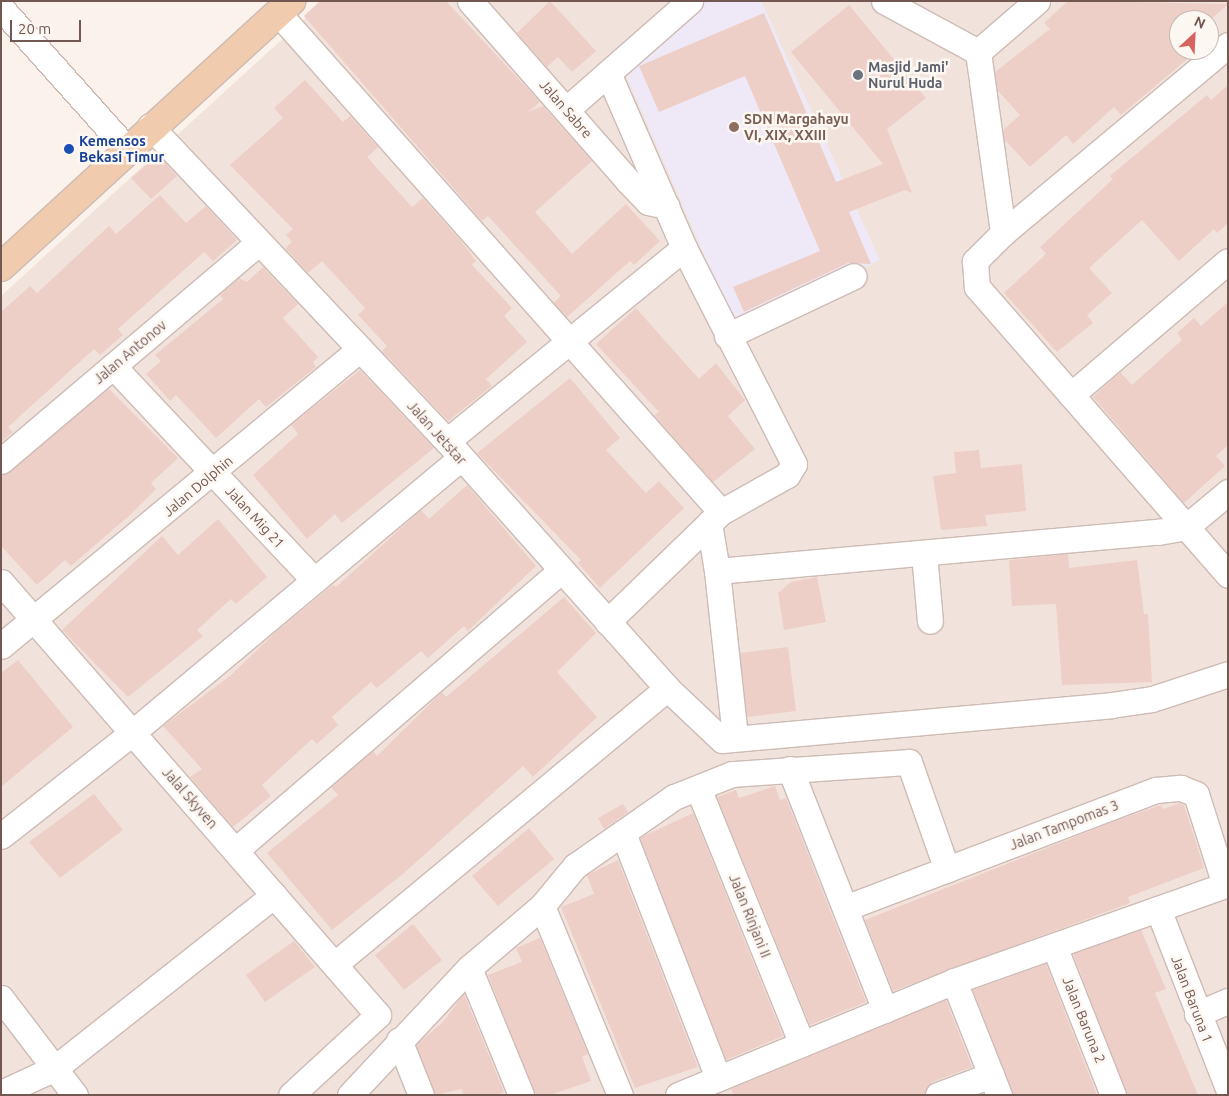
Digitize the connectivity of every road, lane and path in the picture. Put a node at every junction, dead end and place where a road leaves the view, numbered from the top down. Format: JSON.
{"nodes":[{"id":1,"x":470,"y":1,"type":"edge"},
{"id":2,"x":690,"y":1,"type":"edge"},
{"id":3,"x":884,"y":1,"type":"edge"},
{"id":4,"x":1036,"y":1,"type":"edge"},
{"id":5,"x":285,"y":7,"type":"edge"},
{"id":6,"x":1,"y":8,"type":"edge"},
{"id":7,"x":1228,"y":45,"type":"edge"},
{"id":8,"x":978,"y":52,"type":"junction"},
{"id":9,"x":608,"y":73,"type":"junction"},
{"id":10,"x":567,"y":109,"type":"junction"},
{"id":11,"x":150,"y":126,"type":"junction"},
{"id":12,"x":127,"y":149,"type":"junction"},
{"id":13,"x":667,"y":206,"type":"junction"},
{"id":14,"x":1003,"y":233,"type":"junction"},
{"id":15,"x":259,"y":242,"type":"junction"},
{"id":16,"x":684,"y":248,"type":"junction"},
{"id":17,"x":1228,"y":261,"type":"edge"},
{"id":18,"x":1,"y":267,"type":"edge"},
{"id":19,"x":854,"y":276,"type":"dead end"},
{"id":20,"x":727,"y":336,"type":"junction"},
{"id":21,"x":565,"y":341,"type":"junction"},
{"id":22,"x":360,"y":349,"type":"junction"},
{"id":23,"x":113,"y":366,"type":"junction"},
{"id":24,"x":1071,"y":395,"type":"junction"},
{"id":25,"x":453,"y":450,"type":"junction"},
{"id":26,"x":1,"y":461,"type":"edge"},
{"id":27,"x":214,"y":473,"type":"junction"},
{"id":28,"x":1228,"y":492,"type":"edge"},
{"id":29,"x":715,"y":518,"type":"junction"},
{"id":30,"x":1186,"y":527,"type":"junction"},
{"id":31,"x":924,"y":553,"type":"junction"},
{"id":32,"x":561,"y":570,"type":"junction"},
{"id":33,"x":717,"y":571,"type":"junction"},
{"id":34,"x":1228,"y":575,"type":"edge"},
{"id":35,"x":314,"y":580,"type":"junction"},
{"id":36,"x":1,"y":582,"type":"edge"},
{"id":37,"x":34,"y":620,"type":"junction"},
{"id":38,"x":930,"y":621,"type":"dead end"},
{"id":39,"x":607,"y":622,"type":"junction"},
{"id":40,"x":1,"y":646,"type":"edge"},
{"id":41,"x":1228,"y":674,"type":"edge"},
{"id":42,"x":667,"y":688,"type":"junction"},
{"id":43,"x":133,"y":732,"type":"junction"},
{"id":44,"x":729,"y":739,"type":"junction"},
{"id":45,"x":790,"y":769,"type":"junction"},
{"id":46,"x":698,"y":788,"type":"junction"},
{"id":47,"x":623,"y":833,"type":"junction"},
{"id":48,"x":1,"y":836,"type":"edge"},
{"id":49,"x":236,"y":850,"type":"junction"},
{"id":50,"x":947,"y":870,"type":"junction"},
{"id":51,"x":1226,"y":884,"type":"edge"},
{"id":52,"x":274,"y":895,"type":"junction"},
{"id":53,"x":542,"y":906,"type":"junction"},
{"id":54,"x":845,"y":908,"type":"junction"},
{"id":55,"x":1158,"y":909,"type":"junction"},
{"id":56,"x":1054,"y":946,"type":"junction"},
{"id":57,"x":335,"y":964,"type":"junction"},
{"id":58,"x":469,"y":968,"type":"junction"},
{"id":59,"x":954,"y":981,"type":"junction"},
{"id":60,"x":1,"y":998,"type":"edge"},
{"id":61,"x":1228,"y":1002,"type":"edge"},
{"id":62,"x":885,"y":1010,"type":"junction"},
{"id":63,"x":1198,"y":1014,"type":"junction"},
{"id":64,"x":399,"y":1040,"type":"junction"},
{"id":65,"x":802,"y":1044,"type":"junction"},
{"id":66,"x":54,"y":1068,"type":"junction"},
{"id":67,"x":718,"y":1078,"type":"junction"},
{"id":68,"x":995,"y":1085,"type":"edge"},
{"id":69,"x":1228,"y":1088,"type":"edge"},
{"id":70,"x":1,"y":1093,"type":"edge"},
{"id":71,"x":74,"y":1095,"type":"edge"},
{"id":72,"x":292,"y":1095,"type":"edge"},
{"id":73,"x":350,"y":1095,"type":"edge"},
{"id":74,"x":421,"y":1095,"type":"edge"},
{"id":75,"x":521,"y":1095,"type":"edge"},
{"id":76,"x":620,"y":1095,"type":"edge"},
{"id":77,"x":678,"y":1095,"type":"edge"},
{"id":78,"x":938,"y":1095,"type":"edge"},
{"id":79,"x":1113,"y":1095,"type":"edge"}],
"edges":[{"from":1,"to":10,"type":"street","name":"Jalan Sabre"},
{"from":2,"to":9,"type":"street"},
{"from":3,"to":8,"type":"street"},
{"from":4,"to":8,"type":"street"},
{"from":5,"to":11,"type":"main road"},
{"from":5,"to":21,"type":"street"},
{"from":6,"to":12,"type":"street"},
{"from":7,"to":14,"type":"street"},
{"from":8,"to":14,"type":"street"},
{"from":9,"to":10,"type":"street"},
{"from":9,"to":13,"type":"street"},
{"from":10,"to":13,"type":"street","name":"Jalan Sabre"},
{"from":11,"to":12,"type":"main road"},
{"from":11,"to":15,"type":"street","name":"Jalan Jetstar"},
{"from":12,"to":18,"type":"main road"},
{"from":13,"to":16,"type":"street"},
{"from":14,"to":24,"type":"street"},
{"from":15,"to":22,"type":"street","name":"Jalan Jetstar"},
{"from":15,"to":23,"type":"street","name":"Jalan Antonov"},
{"from":16,"to":20,"type":"street"},
{"from":16,"to":21,"type":"street"},
{"from":17,"to":24,"type":"street"},
{"from":19,"to":20,"type":"street"},
{"from":20,"to":29,"type":"street"},
{"from":21,"to":25,"type":"street"},
{"from":21,"to":29,"type":"street"},
{"from":22,"to":25,"type":"street","name":"Jalan Jetstar"},
{"from":22,"to":27,"type":"street","name":"Jalan Dolphin"},
{"from":23,"to":26,"type":"street","name":"Jalan Antonov"},
{"from":23,"to":27,"type":"street","name":"Jalan Mig 21"},
{"from":24,"to":30,"type":"street"},
{"from":25,"to":32,"type":"street","name":"Jalan Jetstar"},
{"from":25,"to":35,"type":"street"},
{"from":27,"to":35,"type":"street","name":"Jalan Mig 21"},
{"from":27,"to":37,"type":"street","name":"Jalan Dolphin"},
{"from":28,"to":30,"type":"street"},
{"from":29,"to":33,"type":"street"},
{"from":29,"to":39,"type":"street"},
{"from":30,"to":31,"type":"street"},
{"from":30,"to":34,"type":"street"},
{"from":31,"to":33,"type":"street"},
{"from":31,"to":38,"type":"street"},
{"from":32,"to":39,"type":"street","name":"Jalan Jetstar"},
{"from":32,"to":49,"type":"street"},
{"from":33,"to":44,"type":"street"},
{"from":35,"to":43,"type":"street"},
{"from":36,"to":37,"type":"street","name":"Jalal Skyven"},
{"from":37,"to":40,"type":"street","name":"Jalan Dolphin"},
{"from":37,"to":43,"type":"street","name":"Jalal Skyven"},
{"from":39,"to":42,"type":"street","name":"Jalan Jetstar"},
{"from":41,"to":44,"type":"street"},
{"from":42,"to":44,"type":"street","name":"Jalan Jetstar"},
{"from":42,"to":57,"type":"street"},
{"from":43,"to":48,"type":"street"},
{"from":43,"to":49,"type":"street","name":"Jalal Skyven"},
{"from":45,"to":46,"type":"street"},
{"from":45,"to":50,"type":"street"},
{"from":45,"to":54,"type":"street"},
{"from":46,"to":47,"type":"street"},
{"from":46,"to":65,"type":"street","name":"Jalan Rinjani II"},
{"from":47,"to":53,"type":"street"},
{"from":47,"to":67,"type":"street"},
{"from":49,"to":52,"type":"street","name":"Jalal Skyven"},
{"from":50,"to":51,"type":"street","name":"Jalan Tampomas 3"},
{"from":50,"to":54,"type":"street","name":"Jalan Tampomas 3"},
{"from":51,"to":55,"type":"street"},
{"from":52,"to":57,"type":"street","name":"Jalal Skyven"},
{"from":52,"to":66,"type":"street"},
{"from":53,"to":58,"type":"street"},
{"from":53,"to":76,"type":"street"},
{"from":54,"to":62,"type":"street"},
{"from":55,"to":56,"type":"street"},
{"from":55,"to":63,"type":"street","name":"Jalan Baruna 1"},
{"from":56,"to":59,"type":"street"},
{"from":56,"to":79,"type":"street","name":"Jalan Baruna 2"},
{"from":57,"to":72,"type":"street","name":"Jalal Skyven"},
{"from":58,"to":64,"type":"street"},
{"from":58,"to":75,"type":"street"},
{"from":59,"to":62,"type":"street"},
{"from":59,"to":68,"type":"street"},
{"from":60,"to":66,"type":"street"},
{"from":61,"to":63,"type":"street"},
{"from":62,"to":65,"type":"street"},
{"from":63,"to":69,"type":"street","name":"Jalan Baruna 1"},
{"from":64,"to":73,"type":"street"},
{"from":64,"to":74,"type":"street"},
{"from":65,"to":67,"type":"street"},
{"from":66,"to":70,"type":"street"},
{"from":66,"to":71,"type":"street"},
{"from":67,"to":77,"type":"street"},
{"from":68,"to":78,"type":"street"}]}
